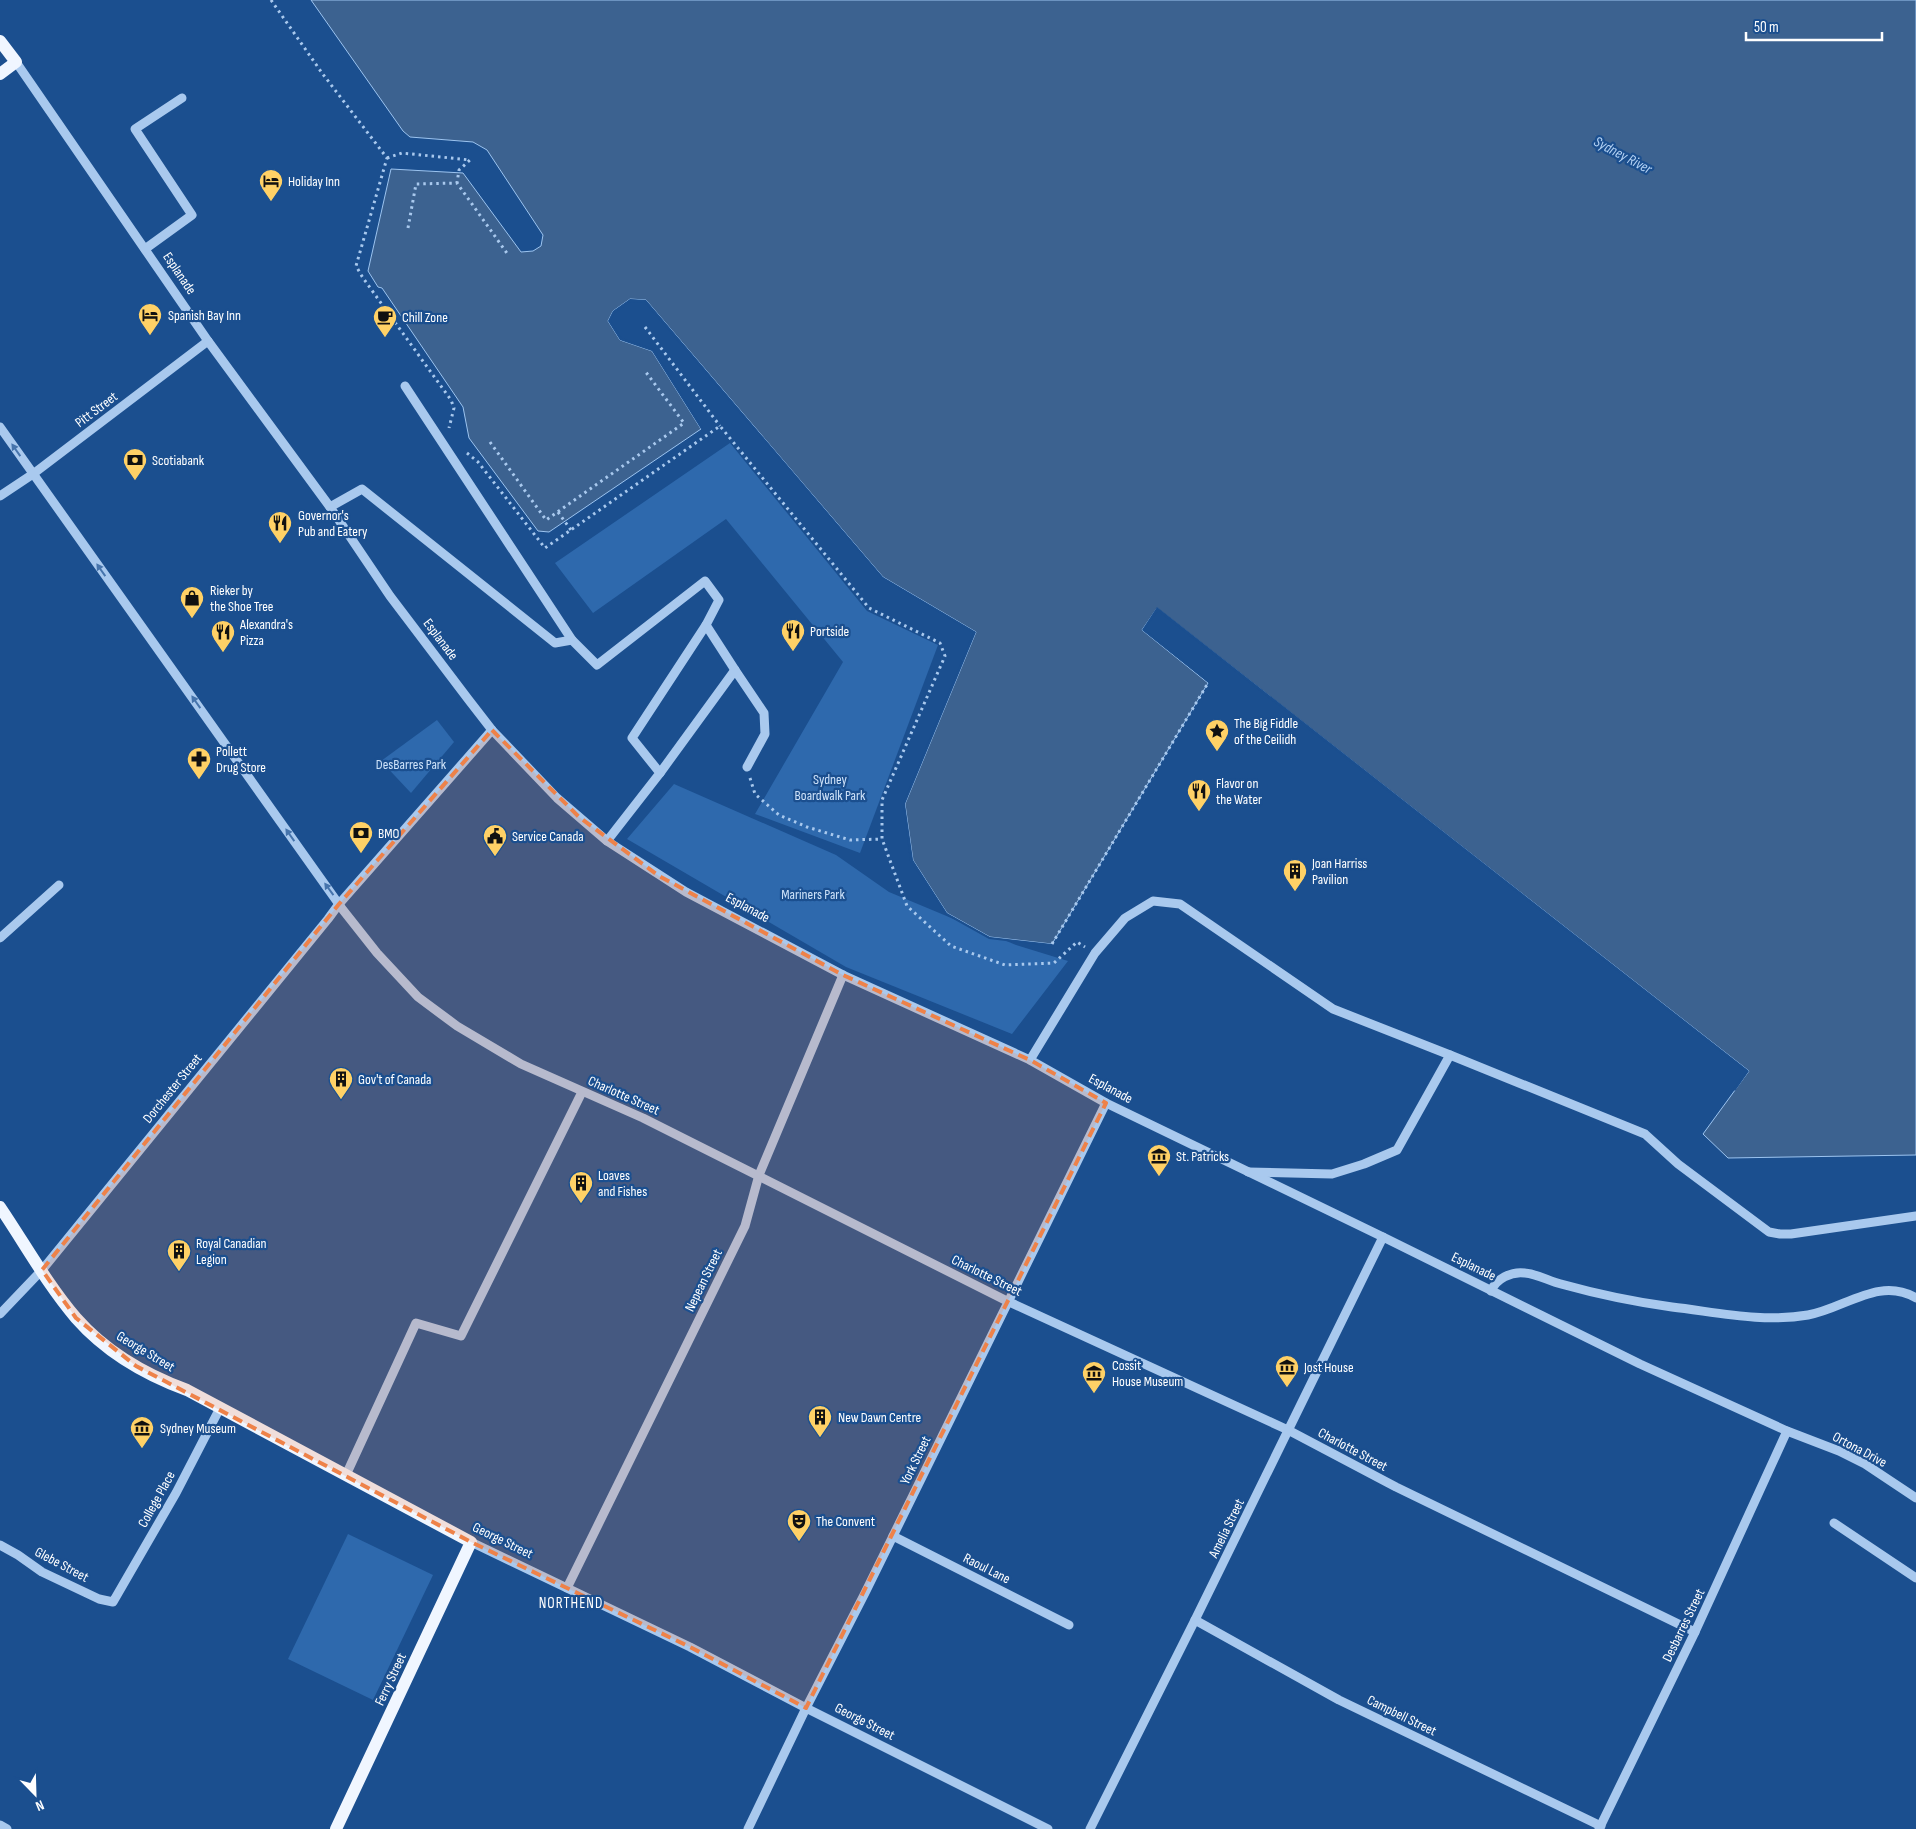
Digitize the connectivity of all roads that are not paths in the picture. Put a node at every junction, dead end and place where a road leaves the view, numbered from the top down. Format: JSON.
{"nodes":[{"id":1,"x":0,"y":40,"type":"edge"},
{"id":2,"x":16,"y":62,"type":"junction"},
{"id":3,"x":0,"y":74,"type":"edge"},
{"id":4,"x":182,"y":98,"type":"dead end"},
{"id":5,"x":145,"y":249,"type":"junction"},
{"id":6,"x":208,"y":341,"type":"junction"},
{"id":7,"x":405,"y":386,"type":"dead end"},
{"id":8,"x":0,"y":427,"type":"edge"},
{"id":9,"x":33,"y":474,"type":"junction"},
{"id":10,"x":0,"y":496,"type":"edge"},
{"id":11,"x":330,"y":507,"type":"junction"},
{"id":12,"x":706,"y":625,"type":"junction"},
{"id":13,"x":572,"y":640,"type":"junction"},
{"id":14,"x":735,"y":670,"type":"junction"},
{"id":15,"x":492,"y":730,"type":"junction"},
{"id":16,"x":747,"y":767,"type":"road end"},
{"id":17,"x":660,"y":773,"type":"junction"},
{"id":18,"x":607,"y":841,"type":"junction"},
{"id":19,"x":59,"y":885,"type":"dead end"},
{"id":20,"x":339,"y":904,"type":"junction"},
{"id":21,"x":0,"y":938,"type":"edge"},
{"id":22,"x":843,"y":975,"type":"junction"},
{"id":23,"x":1450,"y":1055,"type":"junction"},
{"id":24,"x":1030,"y":1060,"type":"junction"},
{"id":25,"x":582,"y":1092,"type":"junction"},
{"id":26,"x":1106,"y":1103,"type":"junction"},
{"id":27,"x":1245,"y":1172,"type":"junction"},
{"id":28,"x":759,"y":1176,"type":"junction"},
{"id":29,"x":0,"y":1208,"type":"edge"},
{"id":30,"x":1916,"y":1216,"type":"edge"},
{"id":31,"x":1383,"y":1237,"type":"junction"},
{"id":32,"x":42,"y":1270,"type":"junction"},
{"id":33,"x":1491,"y":1291,"type":"junction"},
{"id":34,"x":1916,"y":1298,"type":"edge"},
{"id":35,"x":1007,"y":1301,"type":"junction"},
{"id":36,"x":0,"y":1314,"type":"edge"},
{"id":37,"x":220,"y":1408,"type":"junction"},
{"id":38,"x":1288,"y":1430,"type":"junction"},
{"id":39,"x":1787,"y":1431,"type":"junction"},
{"id":40,"x":346,"y":1475,"type":"junction"},
{"id":41,"x":1916,"y":1498,"type":"edge"},
{"id":42,"x":1834,"y":1523,"type":"dead end"},
{"id":43,"x":893,"y":1536,"type":"junction"},
{"id":44,"x":472,"y":1542,"type":"junction"},
{"id":45,"x":0,"y":1545,"type":"edge"},
{"id":46,"x":1916,"y":1578,"type":"edge"},
{"id":47,"x":567,"y":1588,"type":"junction"},
{"id":48,"x":113,"y":1602,"type":"joint"},
{"id":49,"x":1195,"y":1620,"type":"junction"},
{"id":50,"x":1069,"y":1625,"type":"dead end"},
{"id":51,"x":1696,"y":1632,"type":"junction"},
{"id":52,"x":806,"y":1708,"type":"junction"},
{"id":53,"x":0,"y":1825,"type":"edge"},
{"id":54,"x":1600,"y":1827,"type":"edge"},
{"id":55,"x":7,"y":1829,"type":"edge"},
{"id":56,"x":336,"y":1829,"type":"edge"},
{"id":57,"x":748,"y":1829,"type":"edge"},
{"id":58,"x":1048,"y":1829,"type":"edge"},
{"id":59,"x":1090,"y":1829,"type":"edge"}],
"edges":[{"from":1,"to":2,"type":"main road","name":"Esplanade"},
{"from":2,"to":3,"type":"main road"},
{"from":2,"to":5,"type":"street","name":"Esplanade"},
{"from":4,"to":5,"type":"street"},
{"from":5,"to":6,"type":"street","name":"Esplanade"},
{"from":6,"to":9,"type":"street","name":"Pitt Street"},
{"from":6,"to":11,"type":"street","name":"Esplanade"},
{"from":7,"to":13,"type":"street"},
{"from":9,"to":8,"type":"street","one_way":true},
{"from":9,"to":10,"type":"street","name":"Pitt Street"},
{"from":20,"to":9,"type":"street","name":"Charlotte Street","one_way":true},
{"from":11,"to":13,"type":"street"},
{"from":11,"to":15,"type":"street","name":"Esplanade"},
{"from":12,"to":13,"type":"street"},
{"from":12,"to":14,"type":"street"},
{"from":12,"to":17,"type":"street"},
{"from":14,"to":16,"type":"street"},
{"from":14,"to":17,"type":"street"},
{"from":15,"to":18,"type":"street","name":"Esplanade"},
{"from":15,"to":20,"type":"street","name":"Dorchester Street"},
{"from":17,"to":18,"type":"street"},
{"from":18,"to":22,"type":"street","name":"Esplanade"},
{"from":19,"to":21,"type":"street"},
{"from":20,"to":25,"type":"street","name":"Charlotte Street"},
{"from":20,"to":32,"type":"street","name":"Dorchester Street"},
{"from":22,"to":24,"type":"street","name":"Esplanade"},
{"from":22,"to":28,"type":"street","name":"Nepean Street"},
{"from":23,"to":24,"type":"street"},
{"from":23,"to":27,"type":"street"},
{"from":23,"to":30,"type":"street"},
{"from":24,"to":26,"type":"street","name":"Esplanade"},
{"from":25,"to":28,"type":"street","name":"Charlotte Street"},
{"from":25,"to":40,"type":"street"},
{"from":26,"to":27,"type":"street","name":"Esplanade"},
{"from":26,"to":35,"type":"street","name":"York Street"},
{"from":27,"to":31,"type":"street","name":"Esplanade"},
{"from":28,"to":35,"type":"street","name":"Charlotte Street"},
{"from":28,"to":47,"type":"street","name":"Nepean Street"},
{"from":29,"to":32,"type":"main road","name":"George Street"},
{"from":31,"to":33,"type":"street","name":"Esplanade"},
{"from":31,"to":38,"type":"street","name":"Amelia Street"},
{"from":32,"to":36,"type":"street","name":"Dorchester Street"},
{"from":32,"to":37,"type":"main road","name":"George Street"},
{"from":33,"to":34,"type":"street"},
{"from":33,"to":39,"type":"street","name":"Esplanade"},
{"from":35,"to":38,"type":"street","name":"Charlotte Street"},
{"from":35,"to":43,"type":"street","name":"York Street"},
{"from":37,"to":40,"type":"main road","name":"George Street"},
{"from":37,"to":48,"type":"street","name":"College Place"},
{"from":38,"to":49,"type":"street","name":"Amelia Street"},
{"from":38,"to":51,"type":"street","name":"Charlotte Street"},
{"from":39,"to":41,"type":"street","name":"Ortona Drive"},
{"from":39,"to":51,"type":"street","name":"Desbarres Street"},
{"from":40,"to":44,"type":"main road","name":"George Street"},
{"from":42,"to":46,"type":"street"},
{"from":43,"to":50,"type":"street","name":"Raoul Lane"},
{"from":43,"to":52,"type":"street","name":"York Street"},
{"from":44,"to":47,"type":"street","name":"George Street"},
{"from":44,"to":56,"type":"main road","name":"Ferry Street"},
{"from":45,"to":48,"type":"street","name":"Glebe Street"},
{"from":47,"to":52,"type":"street","name":"George Street"},
{"from":49,"to":54,"type":"street","name":"Campbell Street"},
{"from":49,"to":59,"type":"street","name":"Amelia Street"},
{"from":51,"to":54,"type":"street","name":"Desbarres Street"},
{"from":52,"to":57,"type":"street","name":"York Street"},
{"from":52,"to":58,"type":"street","name":"George Street"},
{"from":53,"to":55,"type":"street"}]}
